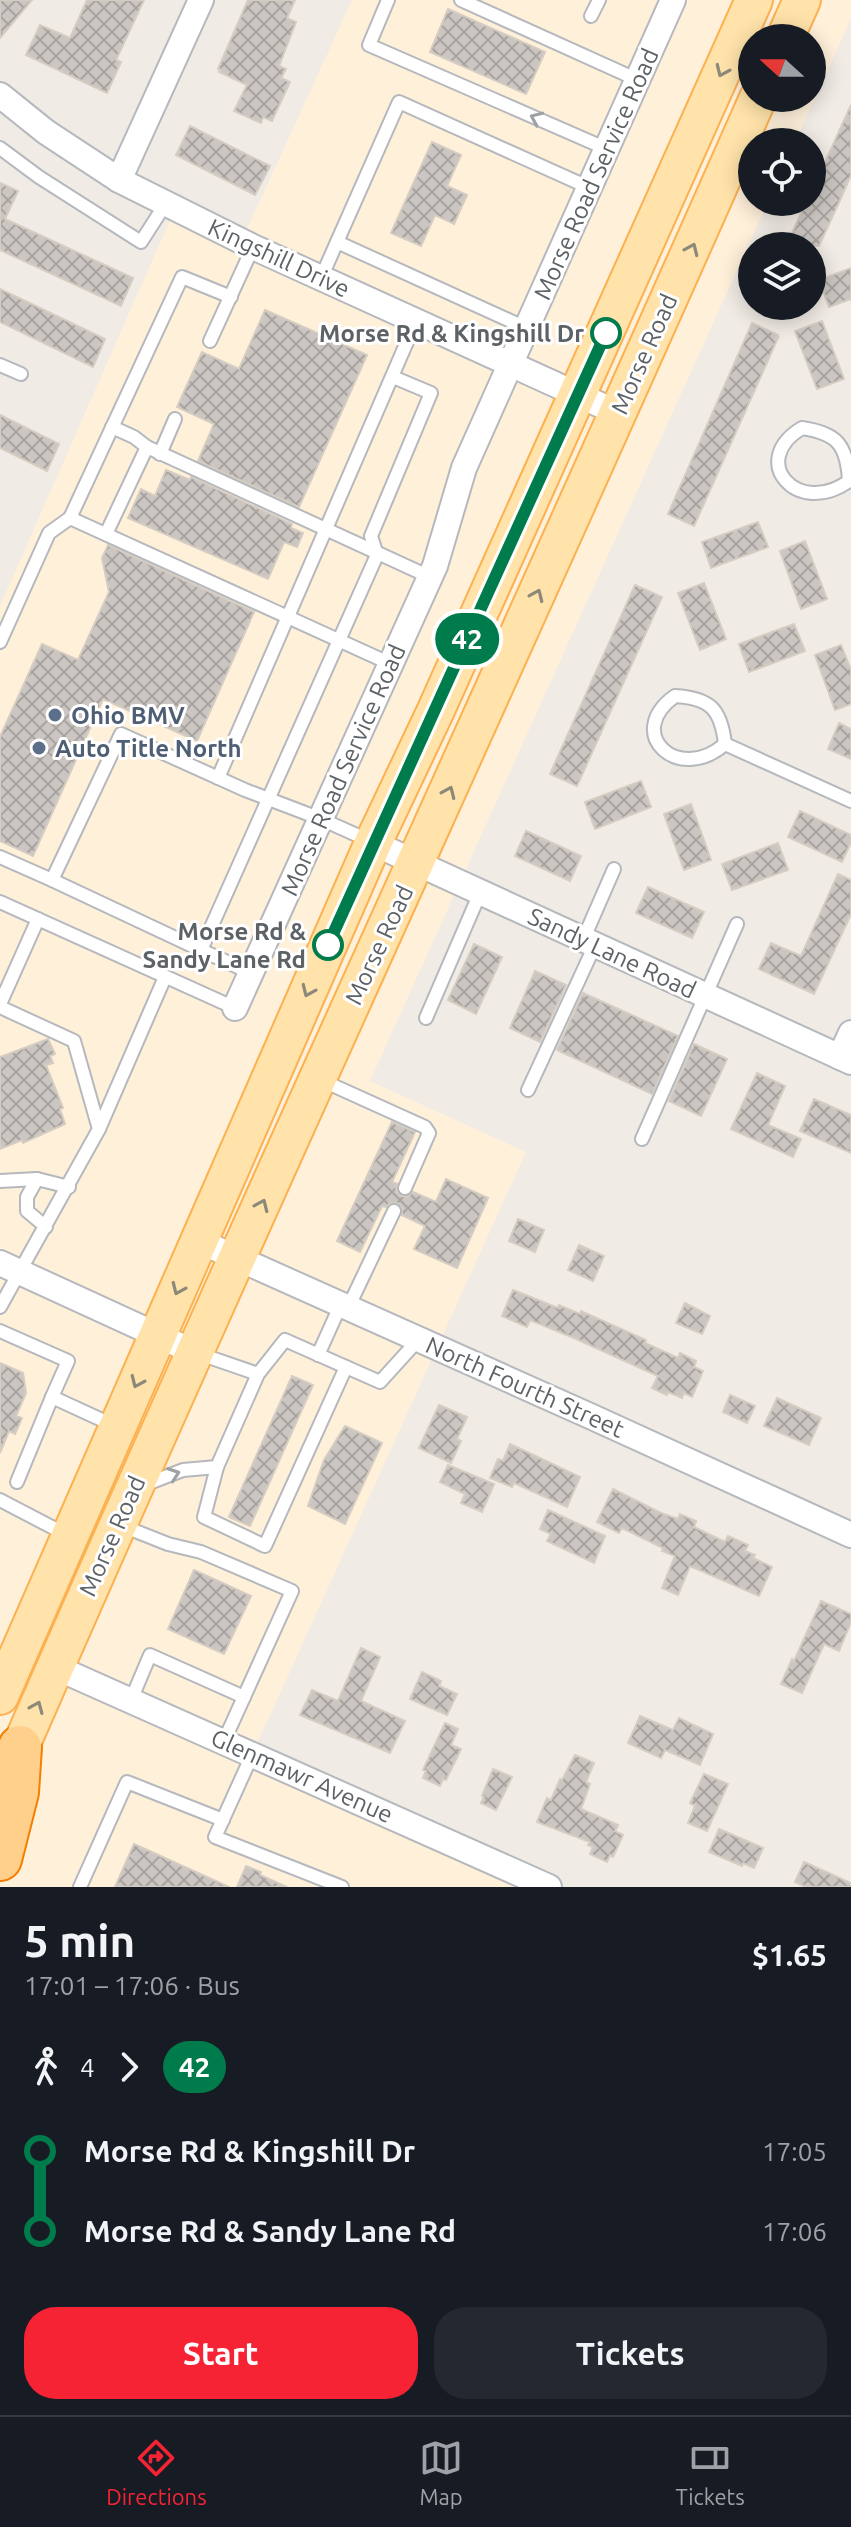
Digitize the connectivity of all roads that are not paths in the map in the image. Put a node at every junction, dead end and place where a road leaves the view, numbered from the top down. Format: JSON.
{"nodes":[{"id":1,"x":201,"y":0,"type":"edge"},
{"id":2,"x":388,"y":0,"type":"edge"},
{"id":3,"x":461,"y":0,"type":"edge"},
{"id":4,"x":599,"y":0,"type":"edge"},
{"id":5,"x":673,"y":0,"type":"edge"},
{"id":6,"x":754,"y":0,"type":"edge"},
{"id":7,"x":802,"y":0,"type":"edge"},
{"id":8,"x":591,"y":16,"type":"dead end"},
{"id":9,"x":791,"y":24,"type":"edge"},
{"id":10,"x":638,"y":80,"type":"junction"},
{"id":11,"x":0,"y":95,"type":"edge"},
{"id":12,"x":752,"y":112,"type":"edge"},
{"id":13,"x":0,"y":148,"type":"edge"},
{"id":14,"x":607,"y":149,"type":"junction"},
{"id":15,"x":119,"y":180,"type":"junction"},
{"id":16,"x":590,"y":188,"type":"junction"},
{"id":17,"x":166,"y":203,"type":"junction"},
{"id":18,"x":337,"y":242,"type":"junction"},
{"id":19,"x":253,"y":247,"type":"junction"},
{"id":20,"x":321,"y":278,"type":"junction"},
{"id":21,"x":231,"y":297,"type":"junction"},
{"id":22,"x":416,"y":321,"type":"junction"},
{"id":23,"x":526,"y":328,"type":"junction"},
{"id":24,"x":210,"y":341,"type":"dead end"},
{"id":25,"x":0,"y":365,"type":"edge"},
{"id":26,"x":511,"y":365,"type":"junction"},
{"id":27,"x":21,"y":374,"type":"dead end"},
{"id":28,"x":393,"y":377,"type":"junction"},
{"id":29,"x":577,"y":394,"type":"junction"},
{"id":30,"x":618,"y":413,"type":"junction"},
{"id":31,"x":175,"y":419,"type":"dead end"},
{"id":32,"x":112,"y":427,"type":"junction"},
{"id":33,"x":147,"y":447,"type":"junction"},
{"id":34,"x":160,"y":454,"type":"junction"},
{"id":35,"x":850,"y":481,"type":"edge"},
{"id":36,"x":70,"y":518,"type":"junction"},
{"id":37,"x":326,"y":531,"type":"junction"},
{"id":38,"x":106,"y":534,"type":"junction"},
{"id":39,"x":377,"y":555,"type":"junction"},
{"id":40,"x":430,"y":577,"type":"junction"},
{"id":41,"x":289,"y":616,"type":"junction"},
{"id":42,"x":339,"y":640,"type":"junction"},
{"id":43,"x":0,"y":642,"type":"edge"},
{"id":44,"x":391,"y":664,"type":"junction"},
{"id":45,"x":725,"y":744,"type":"junction"},
{"id":46,"x":218,"y":778,"type":"junction"},
{"id":47,"x":269,"y":799,"type":"junction"},
{"id":48,"x":851,"y":801,"type":"edge"},
{"id":49,"x":321,"y":819,"type":"junction"},
{"id":50,"x":373,"y":843,"type":"junction"},
{"id":51,"x":0,"y":857,"type":"edge"},
{"id":52,"x":417,"y":863,"type":"junction"},
{"id":53,"x":614,"y":869,"type":"dead end"},
{"id":54,"x":52,"y":880,"type":"junction"},
{"id":55,"x":480,"y":893,"type":"junction"},
{"id":56,"x":0,"y":902,"type":"edge"},
{"id":57,"x":38,"y":919,"type":"junction"},
{"id":58,"x":737,"y":924,"type":"dead end"},
{"id":59,"x":589,"y":943,"type":"junction"},
{"id":60,"x":201,"y":950,"type":"junction"},
{"id":61,"x":251,"y":973,"type":"junction"},
{"id":62,"x":165,"y":977,"type":"junction"},
{"id":63,"x":706,"y":996,"type":"junction"},
{"id":64,"x":0,"y":1006,"type":"edge"},
{"id":65,"x":235,"y":1008,"type":"joint"},
{"id":66,"x":426,"y":1018,"type":"dead end"},
{"id":67,"x":851,"y":1033,"type":"edge"},
{"id":68,"x":846,"y":1059,"type":"edge"},
{"id":69,"x":318,"y":1079,"type":"junction"},
{"id":70,"x":528,"y":1090,"type":"dead end"},
{"id":71,"x":99,"y":1129,"type":"junction"},
{"id":72,"x":642,"y":1139,"type":"dead end"},
{"id":73,"x":37,"y":1179,"type":"junction"},
{"id":74,"x":0,"y":1181,"type":"edge"},
{"id":75,"x":69,"y":1187,"type":"junction"},
{"id":76,"x":405,"y":1188,"type":"dead end"},
{"id":77,"x":394,"y":1211,"type":"dead end"},
{"id":78,"x":46,"y":1227,"type":"junction"},
{"id":79,"x":199,"y":1241,"type":"junction"},
{"id":80,"x":238,"y":1259,"type":"junction"},
{"id":81,"x":9,"y":1268,"type":"edge"},
{"id":82,"x":345,"y":1306,"type":"junction"},
{"id":83,"x":0,"y":1307,"type":"edge"},
{"id":84,"x":0,"y":1331,"type":"edge"},
{"id":85,"x":157,"y":1336,"type":"junction"},
{"id":86,"x":419,"y":1339,"type":"junction"},
{"id":87,"x":194,"y":1352,"type":"junction"},
{"id":88,"x":318,"y":1355,"type":"junction"},
{"id":89,"x":346,"y":1367,"type":"junction"},
{"id":90,"x":258,"y":1374,"type":"junction"},
{"id":91,"x":52,"y":1397,"type":"junction"},
{"id":92,"x":117,"y":1427,"type":"junction"},
{"id":93,"x":217,"y":1467,"type":"junction"},
{"id":94,"x":17,"y":1482,"type":"dead end"},
{"id":95,"x":133,"y":1489,"type":"junction"},
{"id":96,"x":0,"y":1500,"type":"edge"},
{"id":97,"x":85,"y":1501,"type":"junction"},
{"id":98,"x":118,"y":1524,"type":"junction"},
{"id":99,"x":851,"y":1535,"type":"edge"},
{"id":100,"x":70,"y":1537,"type":"junction"},
{"id":101,"x":55,"y":1667,"type":"junction"},
{"id":102,"x":0,"y":1696,"type":"edge"},
{"id":103,"x":244,"y":1697,"type":"junction"},
{"id":104,"x":131,"y":1700,"type":"junction"},
{"id":105,"x":224,"y":1741,"type":"junction"},
{"id":106,"x":20,"y":1747,"type":"junction"},
{"id":107,"x":253,"y":1753,"type":"junction"},
{"id":108,"x":0,"y":1793,"type":"edge"},
{"id":109,"x":223,"y":1820,"type":"junction"},
{"id":110,"x":0,"y":1859,"type":"edge"},
{"id":111,"x":523,"y":1882,"type":"edge"},
{"id":112,"x":80,"y":1887,"type":"edge"},
{"id":113,"x":342,"y":1887,"type":"edge"},
{"id":114,"x":549,"y":1887,"type":"edge"}],
"edges":[{"from":1,"to":15,"type":"street"},
{"from":14,"to":2,"type":"lane","one_way":true},
{"from":3,"to":10,"type":"lane"},
{"from":4,"to":8,"type":"lane"},
{"from":5,"to":10,"type":"street","name":"Morse Road Service Road"},
{"from":6,"to":29,"type":"main road","name":"Morse Road","one_way":true},
{"from":7,"to":9,"type":"main road"},
{"from":10,"to":14,"type":"street","name":"Morse Road Service Road"},
{"from":11,"to":15,"type":"street","name":"Kingshill Drive"},
{"from":30,"to":12,"type":"main road","name":"Morse Road","one_way":true},
{"from":13,"to":17,"type":"lane"},
{"from":14,"to":16,"type":"street","name":"Morse Road Service Road"},
{"from":15,"to":17,"type":"street","name":"Kingshill Drive"},
{"from":16,"to":18,"type":"lane"},
{"from":16,"to":23,"type":"street","name":"Morse Road Service Road"},
{"from":17,"to":19,"type":"street","name":"Kingshill Drive"},
{"from":18,"to":20,"type":"lane"},
{"from":18,"to":23,"type":"lane"},
{"from":19,"to":20,"type":"street","name":"Kingshill Drive"},
{"from":19,"to":21,"type":"lane"},
{"from":20,"to":22,"type":"street","name":"Kingshill Drive"},
{"from":21,"to":24,"type":"lane"},
{"from":21,"to":32,"type":"lane"},
{"from":22,"to":26,"type":"street","name":"Kingshill Drive"},
{"from":22,"to":28,"type":"lane"},
{"from":23,"to":26,"type":"street","name":"Morse Road Service Road"},
{"from":25,"to":27,"type":"lane"},
{"from":26,"to":29,"type":"street","name":"Kingshill Drive"},
{"from":26,"to":40,"type":"street","name":"Morse Road Service Road"},
{"from":28,"to":37,"type":"lane"},
{"from":28,"to":39,"type":"lane"},
{"from":29,"to":30,"type":"street","name":"Kingshill Drive"},
{"from":29,"to":50,"type":"main road","name":"Morse Road"},
{"from":52,"to":30,"type":"main road","name":"Morse Road","one_way":true},
{"from":31,"to":34,"type":"lane"},
{"from":32,"to":33,"type":"lane"},
{"from":32,"to":36,"type":"lane"},
{"from":33,"to":34,"type":"lane"},
{"from":33,"to":38,"type":"lane"},
{"from":34,"to":37,"type":"lane"},
{"from":35,"to":35,"type":"lane"},
{"from":36,"to":38,"type":"lane"},
{"from":36,"to":43,"type":"lane"},
{"from":37,"to":39,"type":"lane"},
{"from":37,"to":41,"type":"lane"},
{"from":38,"to":41,"type":"lane"},
{"from":39,"to":40,"type":"lane"},
{"from":39,"to":42,"type":"lane"},
{"from":40,"to":44,"type":"street","name":"Morse Road Service Road"},
{"from":41,"to":42,"type":"lane"},
{"from":41,"to":46,"type":"lane"},
{"from":42,"to":44,"type":"lane"},
{"from":42,"to":47,"type":"lane"},
{"from":44,"to":49,"type":"street","name":"Morse Road Service Road"},
{"from":45,"to":45,"type":"lane"},
{"from":45,"to":48,"type":"lane"},
{"from":46,"to":47,"type":"lane"},
{"from":46,"to":54,"type":"lane"},
{"from":47,"to":49,"type":"lane"},
{"from":47,"to":60,"type":"lane"},
{"from":49,"to":50,"type":"lane"},
{"from":49,"to":61,"type":"street","name":"Morse Road Service Road"},
{"from":50,"to":52,"type":"street","name":"Sandy Lane Road"},
{"from":50,"to":79,"type":"main road","name":"Morse Road","one_way":true},
{"from":51,"to":54,"type":"lane"},
{"from":52,"to":55,"type":"street","name":"Sandy Lane Road"},
{"from":52,"to":69,"type":"main road","name":"Morse Road"},
{"from":53,"to":59,"type":"lane"},
{"from":54,"to":60,"type":"lane"},
{"from":55,"to":59,"type":"street","name":"Sandy Lane Road"},
{"from":55,"to":66,"type":"lane"},
{"from":56,"to":57,"type":"lane"},
{"from":57,"to":62,"type":"lane"},
{"from":57,"to":64,"type":"lane"},
{"from":58,"to":63,"type":"lane"},
{"from":59,"to":63,"type":"street","name":"Sandy Lane Road"},
{"from":59,"to":70,"type":"lane"},
{"from":60,"to":61,"type":"lane"},
{"from":61,"to":65,"type":"street","name":"Morse Road Service Road"},
{"from":62,"to":65,"type":"lane"},
{"from":62,"to":71,"type":"lane"},
{"from":63,"to":68,"type":"street","name":"Sandy Lane Road"},
{"from":63,"to":72,"type":"lane"},
{"from":64,"to":71,"type":"lane"},
{"from":67,"to":68,"type":"street"},
{"from":69,"to":76,"type":"lane"},
{"from":80,"to":69,"type":"main road","name":"Morse Road","one_way":true},
{"from":71,"to":75,"type":"lane"},
{"from":73,"to":74,"type":"lane"},
{"from":73,"to":75,"type":"lane"},
{"from":73,"to":78,"type":"lane"},
{"from":75,"to":78,"type":"lane"},
{"from":77,"to":82,"type":"lane"},
{"from":78,"to":81,"type":"lane"},
{"from":79,"to":80,"type":"street","name":"North Fourth Street"},
{"from":79,"to":85,"type":"main road","name":"Morse Road","one_way":true},
{"from":80,"to":82,"type":"street","name":"North Fourth Street"},
{"from":80,"to":87,"type":"main road","name":"Morse Road"},
{"from":81,"to":83,"type":"lane"},
{"from":81,"to":85,"type":"street"},
{"from":82,"to":86,"type":"street","name":"North Fourth Street"},
{"from":82,"to":88,"type":"lane"},
{"from":84,"to":91,"type":"lane"},
{"from":85,"to":87,"type":"street"},
{"from":85,"to":92,"type":"main road","name":"Morse Road","one_way":true},
{"from":86,"to":89,"type":"lane"},
{"from":86,"to":99,"type":"street","name":"North Fourth Street"},
{"from":87,"to":90,"type":"lane"},
{"from":87,"to":95,"type":"main road","name":"Morse Road"},
{"from":88,"to":89,"type":"lane"},
{"from":88,"to":90,"type":"lane"},
{"from":89,"to":93,"type":"lane"},
{"from":90,"to":93,"type":"lane"},
{"from":91,"to":92,"type":"lane"},
{"from":91,"to":94,"type":"lane"},
{"from":92,"to":97,"type":"main road","name":"Morse Road"},
{"from":95,"to":93,"type":"lane","one_way":true},
{"from":95,"to":98,"type":"main road","name":"Morse Road"},
{"from":96,"to":100,"type":"lane"},
{"from":97,"to":100,"type":"main road","name":"Morse Road"},
{"from":97,"to":101,"type":"main road"},
{"from":98,"to":101,"type":"main road","name":"Morse Road"},
{"from":98,"to":103,"type":"lane"},
{"from":100,"to":102,"type":"main road","name":"Morse Road"},
{"from":101,"to":104,"type":"street","name":"Glenmawr Avenue"},
{"from":106,"to":101,"type":"main road","name":"Morse Road","one_way":true},
{"from":103,"to":104,"type":"lane"},
{"from":103,"to":105,"type":"lane"},
{"from":104,"to":105,"type":"street","name":"Glenmawr Avenue"},
{"from":105,"to":107,"type":"street","name":"Glenmawr Avenue"},
{"from":106,"to":108,"type":"main road","name":"Morse Road"},
{"from":106,"to":110,"type":"highway"},
{"from":107,"to":109,"type":"lane"},
{"from":107,"to":111,"type":"street","name":"Glenmawr Avenue"},
{"from":109,"to":112,"type":"lane"},
{"from":109,"to":113,"type":"lane"},
{"from":111,"to":114,"type":"street","name":"Glenmawr Avenue"}]}
